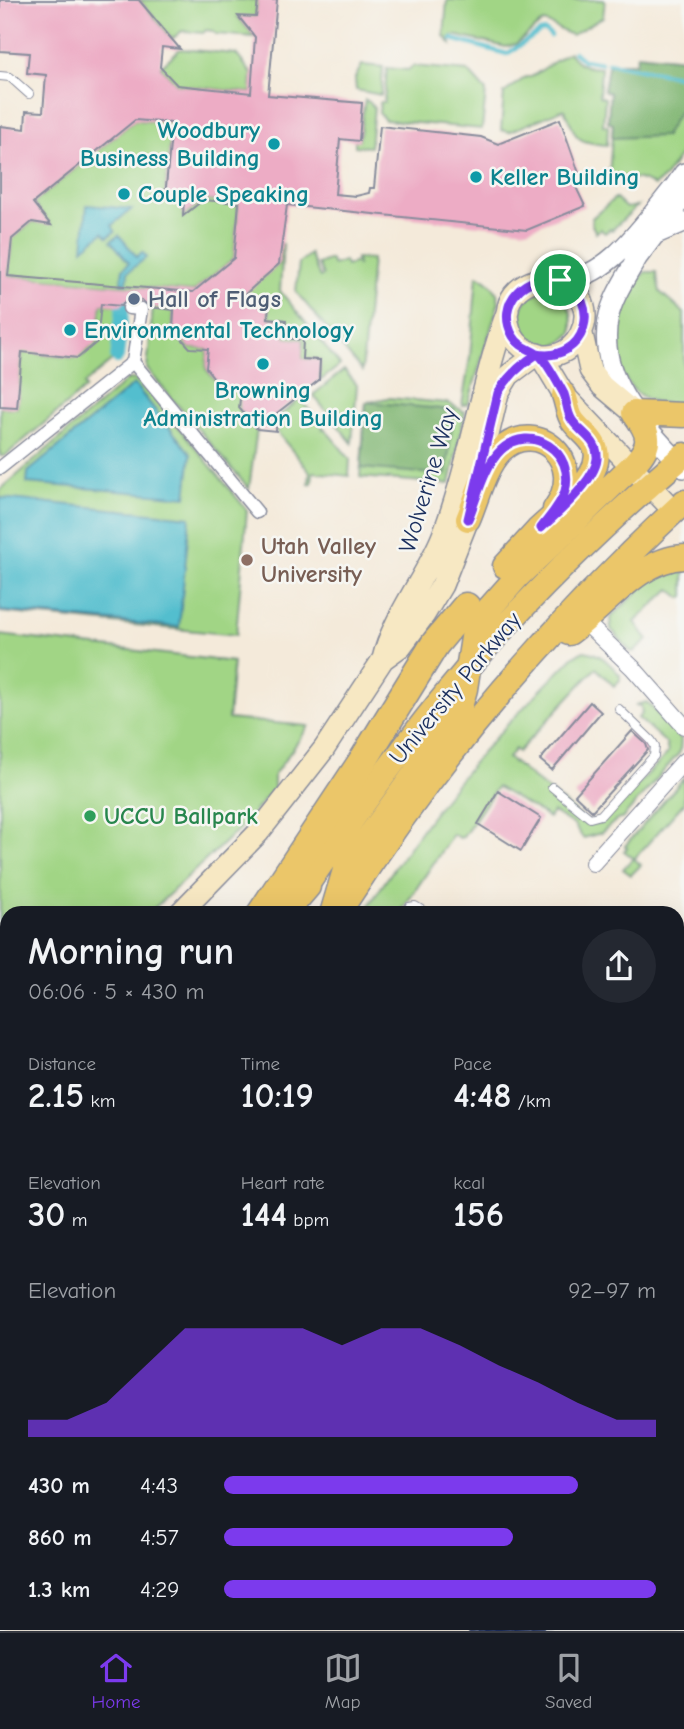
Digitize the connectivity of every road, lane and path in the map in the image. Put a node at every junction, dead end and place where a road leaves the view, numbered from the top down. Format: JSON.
{"nodes":[{"id":1,"x":0,"y":76,"type":"edge"},
{"id":2,"x":29,"y":94,"type":"dead end"},
{"id":3,"x":684,"y":173,"type":"edge"},
{"id":4,"x":684,"y":196,"type":"edge"},
{"id":5,"x":684,"y":222,"type":"edge"},
{"id":6,"x":655,"y":234,"type":"junction"},
{"id":7,"x":641,"y":251,"type":"junction"},
{"id":8,"x":559,"y":279,"type":"junction"},
{"id":9,"x":129,"y":308,"type":"dead end"},
{"id":10,"x":508,"y":310,"type":"junction"},
{"id":11,"x":583,"y":330,"type":"junction"},
{"id":12,"x":542,"y":360,"type":"junction"},
{"id":13,"x":133,"y":362,"type":"junction"},
{"id":14,"x":564,"y":395,"type":"junction"},
{"id":15,"x":634,"y":414,"type":"junction"},
{"id":16,"x":684,"y":415,"type":"edge"},
{"id":17,"x":682,"y":461,"type":"edge"},
{"id":18,"x":631,"y":467,"type":"junction"},
{"id":19,"x":0,"y":468,"type":"edge"},
{"id":20,"x":649,"y":486,"type":"junction"},
{"id":21,"x":257,"y":512,"type":"dead end"},
{"id":22,"x":681,"y":512,"type":"edge"},
{"id":23,"x":468,"y":519,"type":"junction"},
{"id":24,"x":541,"y":528,"type":"junction"},
{"id":25,"x":684,"y":558,"type":"edge"},
{"id":26,"x":466,"y":607,"type":"junction"},
{"id":27,"x":585,"y":622,"type":"junction"},
{"id":28,"x":383,"y":659,"type":"junction"},
{"id":29,"x":523,"y":666,"type":"junction"},
{"id":30,"x":468,"y":668,"type":"junction"},
{"id":31,"x":619,"y":709,"type":"dead end"},
{"id":32,"x":684,"y":726,"type":"edge"},
{"id":33,"x":684,"y":761,"type":"edge"},
{"id":34,"x":388,"y":768,"type":"junction"},
{"id":35,"x":552,"y":787,"type":"dead end"},
{"id":36,"x":593,"y":863,"type":"dead end"},
{"id":37,"x":306,"y":886,"type":"junction"},
{"id":38,"x":187,"y":906,"type":"edge"},
{"id":39,"x":266,"y":906,"type":"edge"},
{"id":40,"x":289,"y":906,"type":"edge"},
{"id":41,"x":294,"y":906,"type":"edge"},
{"id":42,"x":298,"y":906,"type":"edge"},
{"id":43,"x":334,"y":906,"type":"edge"},
{"id":44,"x":343,"y":906,"type":"edge"}],
"edges":[{"from":1,"to":2,"type":"lane"},
{"from":3,"to":8,"type":"street"},
{"from":4,"to":6,"type":"street"},
{"from":5,"to":6,"type":"street"},
{"from":6,"to":7,"type":"street"},
{"from":7,"to":11,"type":"street"},
{"from":7,"to":15,"type":"street"},
{"from":8,"to":10,"type":"main road"},
{"from":8,"to":11,"type":"main road"},
{"from":9,"to":13,"type":"street"},
{"from":10,"to":12,"type":"main road"},
{"from":10,"to":28,"type":"main road","name":"Wolverine Way"},
{"from":11,"to":12,"type":"main road"},
{"from":11,"to":15,"type":"main road"},
{"from":12,"to":14,"type":"main road"},
{"from":12,"to":23,"type":"main road","name":"Wolverine Way"},
{"from":13,"to":19,"type":"street"},
{"from":13,"to":21,"type":"street"},
{"from":14,"to":18,"type":"main road"},
{"from":14,"to":24,"type":"main road"},
{"from":15,"to":16,"type":"main road"},
{"from":15,"to":17,"type":"street"},
{"from":15,"to":18,"type":"main road"},
{"from":17,"to":20,"type":"main road","name":"University Parkway"},
{"from":18,"to":20,"type":"main road"},
{"from":18,"to":30,"type":"main road"},
{"from":20,"to":22,"type":"main road"},
{"from":20,"to":30,"type":"main road","name":"University Parkway"},
{"from":22,"to":29,"type":"main road","name":"University Parkway"},
{"from":23,"to":24,"type":"main road"},
{"from":23,"to":28,"type":"main road","name":"Wolverine Way"},
{"from":24,"to":26,"type":"main road"},
{"from":25,"to":27,"type":"main road"},
{"from":26,"to":34,"type":"main road"},
{"from":26,"to":39,"type":"highway"},
{"from":27,"to":29,"type":"main road"},
{"from":27,"to":32,"type":"street"},
{"from":28,"to":38,"type":"main road","name":"Wolverine Way"},
{"from":29,"to":44,"type":"main road","name":"University Parkway"},
{"from":30,"to":34,"type":"main road","name":"University Parkway"},
{"from":30,"to":43,"type":"main road"},
{"from":31,"to":35,"type":"lane"},
{"from":33,"to":36,"type":"street"},
{"from":34,"to":37,"type":"main road","name":"University Parkway"},
{"from":37,"to":40,"type":"highway"},
{"from":37,"to":41,"type":"main road","name":"University Parkway"},
{"from":37,"to":42,"type":"highway"}]}
